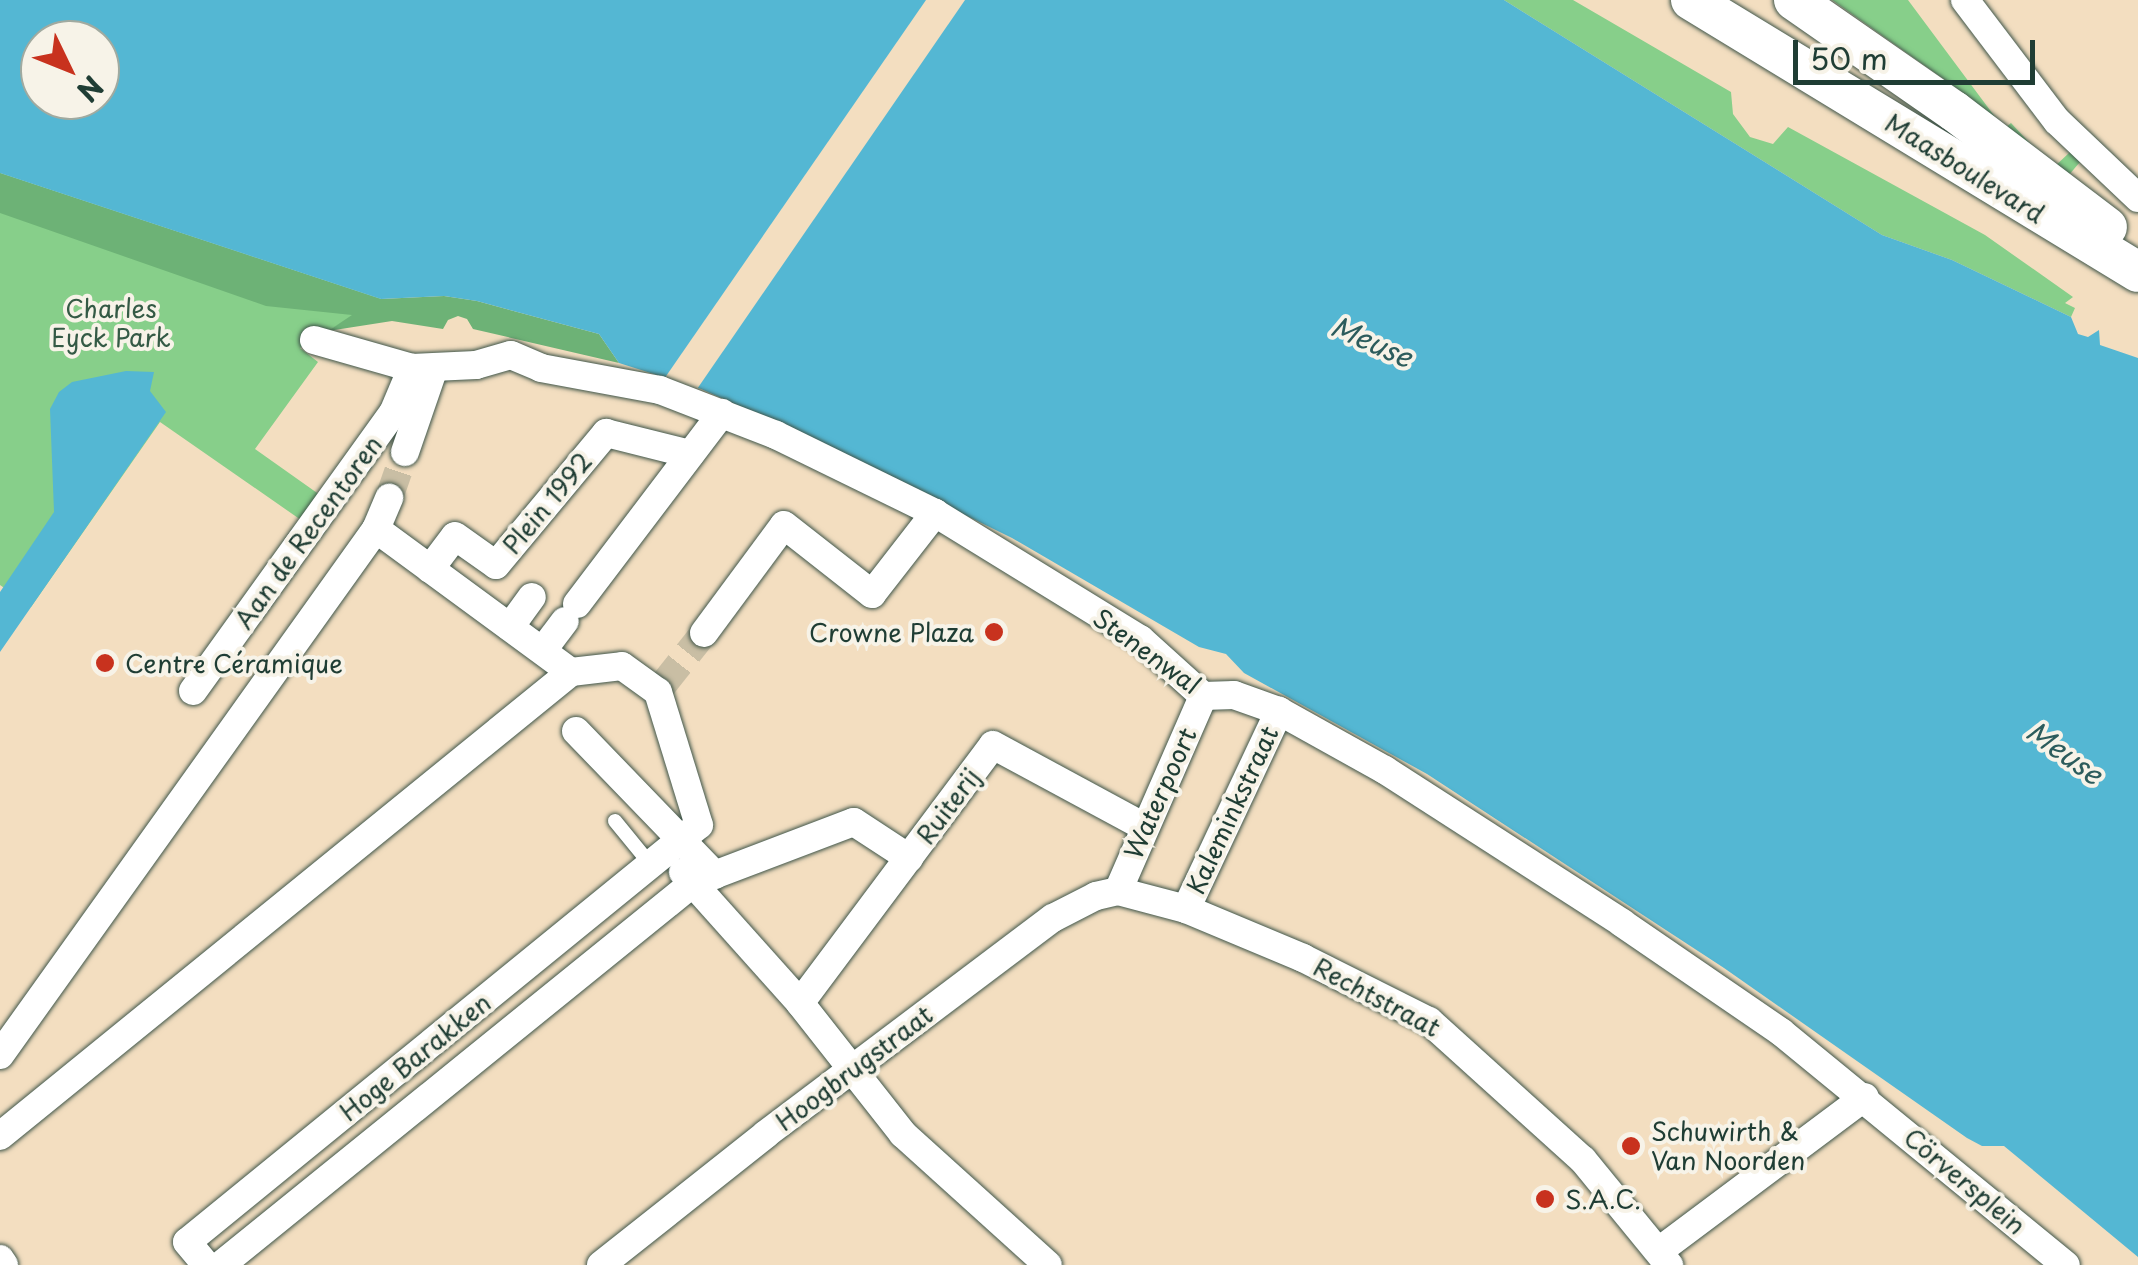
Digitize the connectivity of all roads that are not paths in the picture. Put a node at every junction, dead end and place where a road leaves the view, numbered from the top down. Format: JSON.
{"nodes":[{"id":1,"x":1794,"y":0,"type":"edge"},
{"id":2,"x":1965,"y":0,"type":"edge"},
{"id":3,"x":1713,"y":4,"type":"edge"},
{"id":4,"x":2104,"y":170,"type":"junction"},
{"id":5,"x":2138,"y":198,"type":"edge"},
{"id":6,"x":2076,"y":205,"type":"junction"},
{"id":7,"x":2138,"y":248,"type":"edge"},
{"id":8,"x":2138,"y":272,"type":"edge"},
{"id":9,"x":314,"y":340,"type":"dead end"},
{"id":10,"x":423,"y":368,"type":"junction"},
{"id":11,"x":722,"y":413,"type":"junction"},
{"id":12,"x":406,"y":452,"type":"tunnel mouth"},
{"id":13,"x":690,"y":454,"type":"junction"},
{"id":14,"x":389,"y":498,"type":"tunnel mouth"},
{"id":15,"x":935,"y":513,"type":"junction"},
{"id":16,"x":376,"y":529,"type":"junction"},
{"id":17,"x":430,"y":569,"type":"junction"},
{"id":18,"x":532,"y":598,"type":"dead end"},
{"id":19,"x":510,"y":627,"type":"junction"},
{"id":20,"x":704,"y":633,"type":"tunnel mouth"},
{"id":21,"x":543,"y":650,"type":"junction"},
{"id":22,"x":571,"y":672,"type":"junction"},
{"id":23,"x":193,"y":690,"type":"dead end"},
{"id":24,"x":1202,"y":696,"type":"junction"},
{"id":25,"x":539,"y":698,"type":"junction"},
{"id":26,"x":1279,"y":711,"type":"junction"},
{"id":27,"x":615,"y":821,"type":"dead end"},
{"id":28,"x":1143,"y":826,"type":"junction"},
{"id":29,"x":675,"y":846,"type":"junction"},
{"id":30,"x":909,"y":858,"type":"junction"},
{"id":31,"x":704,"y":879,"type":"junction"},
{"id":32,"x":1118,"y":890,"type":"junction"},
{"id":33,"x":1186,"y":910,"type":"junction"},
{"id":34,"x":800,"y":1003,"type":"junction"},
{"id":35,"x":0,"y":1055,"type":"edge"},
{"id":36,"x":851,"y":1072,"type":"junction"},
{"id":37,"x":1865,"y":1098,"type":"junction"},
{"id":38,"x":0,"y":1136,"type":"edge"},
{"id":39,"x":1664,"y":1258,"type":"edge"},
{"id":40,"x":1030,"y":1260,"type":"edge"},
{"id":41,"x":206,"y":1265,"type":"edge"},
{"id":42,"x":221,"y":1265,"type":"edge"},
{"id":43,"x":601,"y":1265,"type":"edge"},
{"id":44,"x":2066,"y":1265,"type":"edge"}],
"edges":[{"from":1,"to":6,"type":"main road","name":"Maasboulevard"},
{"from":2,"to":4,"type":"street"},
{"from":3,"to":8,"type":"main road","name":"Maasboulevard"},
{"from":4,"to":5,"type":"street"},
{"from":4,"to":6,"type":"street"},
{"from":6,"to":7,"type":"main road","name":"Maasboulevard"},
{"from":9,"to":10,"type":"street","name":"Stenenwal"},
{"from":10,"to":11,"type":"street","name":"Stenenwal"},
{"from":10,"to":12,"type":"street","name":"Aan de Recentoren"},
{"from":10,"to":23,"type":"street","name":"Aan de Recentoren"},
{"from":11,"to":13,"type":"street"},
{"from":11,"to":15,"type":"street","name":"Stenenwal"},
{"from":13,"to":17,"type":"street","name":"Plein 1992"},
{"from":13,"to":21,"type":"street"},
{"from":14,"to":16,"type":"street"},
{"from":15,"to":20,"type":"street"},
{"from":15,"to":24,"type":"street","name":"Stenenwal"},
{"from":16,"to":17,"type":"street"},
{"from":16,"to":35,"type":"street"},
{"from":17,"to":19,"type":"street"},
{"from":18,"to":19,"type":"street"},
{"from":19,"to":21,"type":"street"},
{"from":21,"to":22,"type":"street"},
{"from":22,"to":25,"type":"street"},
{"from":22,"to":29,"type":"street"},
{"from":24,"to":26,"type":"street","name":"Stenenwal"},
{"from":24,"to":28,"type":"street","name":"Waterpoort"},
{"from":25,"to":29,"type":"street"},
{"from":25,"to":38,"type":"street"},
{"from":26,"to":33,"type":"street","name":"Kaleminkstraat"},
{"from":26,"to":37,"type":"street","name":"Stenenwal"},
{"from":27,"to":29,"type":"lane"},
{"from":28,"to":30,"type":"street","name":"Ruiterij"},
{"from":28,"to":32,"type":"street","name":"Waterpoort"},
{"from":29,"to":31,"type":"street"},
{"from":29,"to":31,"type":"street"},
{"from":29,"to":41,"type":"street","name":"Hoge Barakken"},
{"from":30,"to":31,"type":"street","name":"Hoge Barakken"},
{"from":30,"to":34,"type":"street","name":"Ruiterij"},
{"from":31,"to":34,"type":"street"},
{"from":31,"to":42,"type":"street","name":"Hoge Barakken"},
{"from":32,"to":33,"type":"street","name":"Rechtstraat"},
{"from":32,"to":36,"type":"street","name":"Hoogbrugstraat"},
{"from":33,"to":39,"type":"street","name":"Rechtstraat"},
{"from":34,"to":36,"type":"street"},
{"from":36,"to":40,"type":"street"},
{"from":36,"to":43,"type":"street","name":"Hoogbrugstraat"},
{"from":37,"to":39,"type":"street"},
{"from":37,"to":44,"type":"street","name":"Cörversplein"}]}
